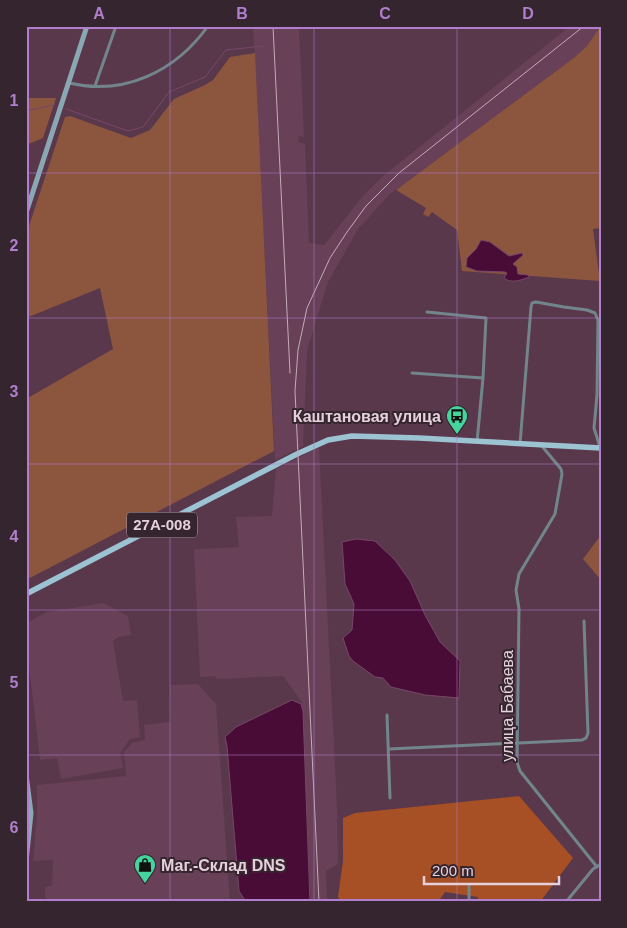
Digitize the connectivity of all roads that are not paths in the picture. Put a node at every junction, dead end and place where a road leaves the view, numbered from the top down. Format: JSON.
{"nodes":[{"id":1,"x":88,"y":26,"type":"edge"},
{"id":2,"x":116,"y":26,"type":"edge"},
{"id":3,"x":208,"y":26,"type":"edge"},
{"id":4,"x":69,"y":83,"type":"junction"},
{"id":5,"x":96,"y":86,"type":"junction"},
{"id":6,"x":26,"y":213,"type":"edge"},
{"id":7,"x":426,"y":312,"type":"dead end"},
{"id":8,"x":599,"y":349,"type":"edge"},
{"id":9,"x":412,"y":373,"type":"dead end"},
{"id":10,"x":483,"y":378,"type":"junction"},
{"id":11,"x":477,"y":442,"type":"junction"},
{"id":12,"x":520,"y":444,"type":"junction"},
{"id":13,"x":541,"y":445,"type":"junction"},
{"id":14,"x":600,"y":448,"type":"edge"},
{"id":15,"x":26,"y":594,"type":"edge"},
{"id":16,"x":584,"y":621,"type":"dead end"},
{"id":17,"x":387,"y":715,"type":"dead end"},
{"id":18,"x":518,"y":743,"type":"junction"},
{"id":19,"x":389,"y":749,"type":"junction"},
{"id":20,"x":26,"y":774,"type":"edge"},
{"id":21,"x":390,"y":798,"type":"dead end"},
{"id":22,"x":26,"y":862,"type":"edge"},
{"id":23,"x":601,"y":864,"type":"edge"},
{"id":24,"x":597,"y":867,"type":"junction"},
{"id":25,"x":469,"y":885,"type":"dead end"},
{"id":26,"x":469,"y":902,"type":"edge"},
{"id":27,"x":566,"y":902,"type":"edge"}],
"edges":[{"from":1,"to":4,"type":"street"},
{"from":2,"to":5,"type":"street"},
{"from":3,"to":5,"type":"street"},
{"from":4,"to":5,"type":"street"},
{"from":4,"to":6,"type":"street"},
{"from":7,"to":10,"type":"street"},
{"from":8,"to":12,"type":"street"},
{"from":8,"to":14,"type":"street"},
{"from":9,"to":10,"type":"street"},
{"from":10,"to":11,"type":"street"},
{"from":11,"to":12,"type":"main road","number":"27А-008"},
{"from":11,"to":15,"type":"main road","number":"27А-008"},
{"from":12,"to":13,"type":"main road","number":"27А-008"},
{"from":13,"to":14,"type":"main road","number":"27А-008"},
{"from":13,"to":18,"type":"street","name":"улица Бабаева"},
{"from":16,"to":18,"type":"street"},
{"from":17,"to":19,"type":"street"},
{"from":18,"to":19,"type":"street"},
{"from":18,"to":24,"type":"street","name":"улица Бабаева"},
{"from":19,"to":21,"type":"street"},
{"from":20,"to":22,"type":"street"},
{"from":23,"to":24,"type":"street"},
{"from":24,"to":27,"type":"street"},
{"from":25,"to":26,"type":"street"}]}
